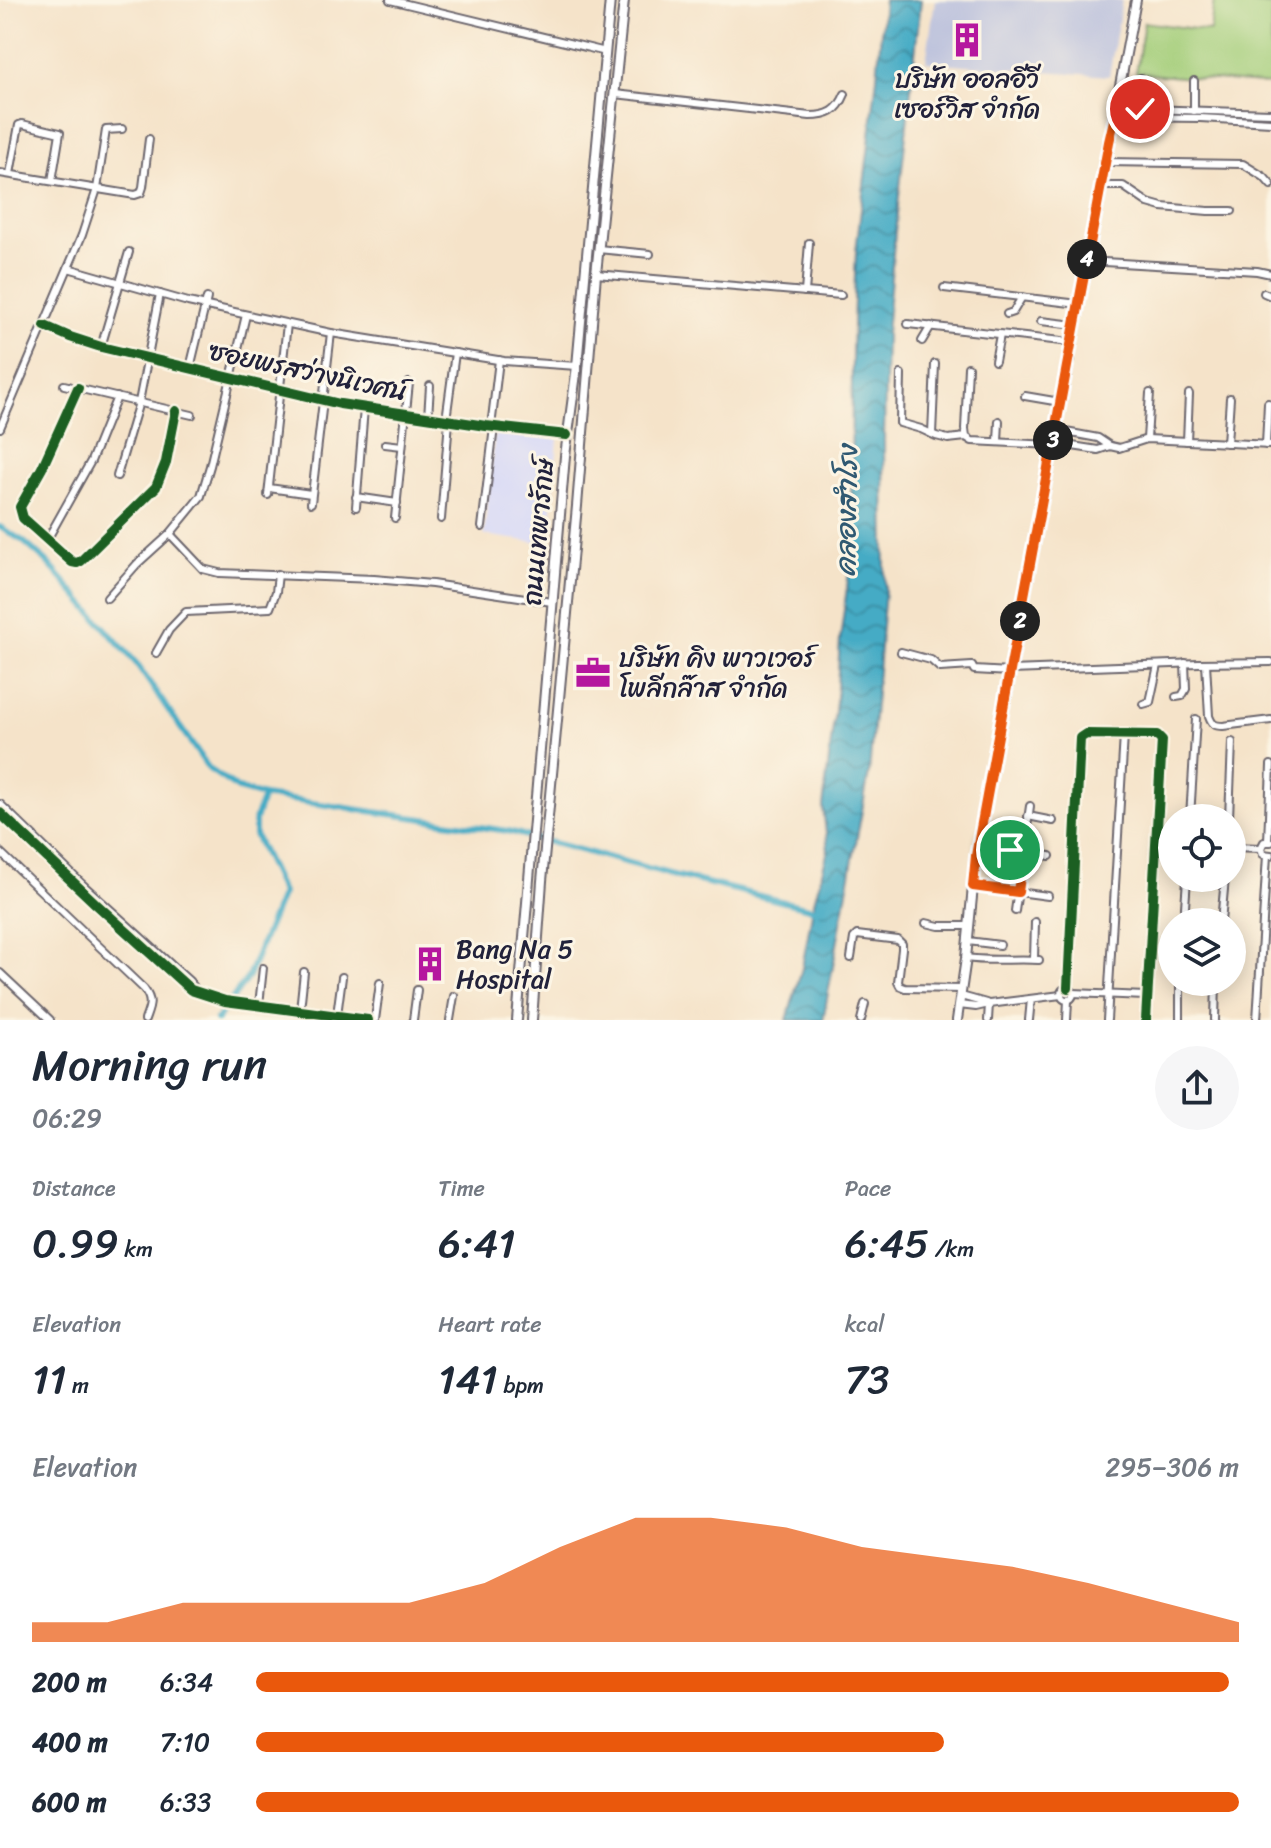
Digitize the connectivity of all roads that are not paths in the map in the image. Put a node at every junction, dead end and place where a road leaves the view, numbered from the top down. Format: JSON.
{"nodes":[{"id":1,"x":390,"y":0,"type":"edge"},
{"id":2,"x":610,"y":0,"type":"edge"},
{"id":3,"x":624,"y":0,"type":"edge"},
{"id":4,"x":1136,"y":0,"type":"edge"},
{"id":5,"x":606,"y":52,"type":"junction"},
{"id":6,"x":1141,"y":78,"type":"dead end"},
{"id":7,"x":1194,"y":81,"type":"dead end"},
{"id":8,"x":615,"y":94,"type":"junction"},
{"id":9,"x":845,"y":94,"type":"dead end"},
{"id":10,"x":1194,"y":111,"type":"junction"},
{"id":11,"x":1116,"y":113,"type":"junction"},
{"id":12,"x":1140,"y":113,"type":"junction"},
{"id":13,"x":1271,"y":113,"type":"edge"},
{"id":14,"x":1271,"y":122,"type":"edge"},
{"id":15,"x":122,"y":129,"type":"dead end"},
{"id":16,"x":149,"y":139,"type":"dead end"},
{"id":17,"x":1105,"y":162,"type":"junction"},
{"id":18,"x":0,"y":173,"type":"edge"},
{"id":19,"x":10,"y":174,"type":"junction"},
{"id":20,"x":52,"y":181,"type":"junction"},
{"id":21,"x":1271,"y":185,"type":"edge"},
{"id":22,"x":1100,"y":186,"type":"junction"},
{"id":23,"x":97,"y":189,"type":"junction"},
{"id":24,"x":1232,"y":211,"type":"dead end"},
{"id":25,"x":809,"y":243,"type":"dead end"},
{"id":26,"x":598,"y":249,"type":"junction"},
{"id":27,"x":129,"y":252,"type":"dead end"},
{"id":28,"x":650,"y":254,"type":"dead end"},
{"id":29,"x":1087,"y":261,"type":"junction"},
{"id":30,"x":68,"y":268,"type":"junction"},
{"id":31,"x":596,"y":274,"type":"junction"},
{"id":32,"x":1271,"y":274,"type":"edge"},
{"id":33,"x":120,"y":283,"type":"junction"},
{"id":34,"x":944,"y":288,"type":"dead end"},
{"id":35,"x":805,"y":292,"type":"junction"},
{"id":36,"x":160,"y":294,"type":"junction"},
{"id":37,"x":841,"y":295,"type":"dead end"},
{"id":38,"x":1022,"y":297,"type":"junction"},
{"id":39,"x":207,"y":298,"type":"dead end"},
{"id":40,"x":1079,"y":304,"type":"junction"},
{"id":41,"x":205,"y":306,"type":"junction"},
{"id":42,"x":1007,"y":314,"type":"dead end"},
{"id":43,"x":246,"y":315,"type":"junction"},
{"id":44,"x":1041,"y":321,"type":"dead end"},
{"id":45,"x":287,"y":324,"type":"junction"},
{"id":46,"x":908,"y":324,"type":"dead end"},
{"id":47,"x":1075,"y":325,"type":"junction"},
{"id":48,"x":45,"y":326,"type":"junction"},
{"id":49,"x":931,"y":326,"type":"junction"},
{"id":50,"x":331,"y":333,"type":"junction"},
{"id":51,"x":1000,"y":335,"type":"junction"},
{"id":52,"x":922,"y":341,"type":"dead end"},
{"id":53,"x":1071,"y":342,"type":"junction"},
{"id":54,"x":101,"y":347,"type":"junction"},
{"id":55,"x":455,"y":353,"type":"junction"},
{"id":56,"x":146,"y":358,"type":"junction"},
{"id":57,"x":499,"y":360,"type":"junction"},
{"id":58,"x":995,"y":361,"type":"dead end"},
{"id":59,"x":935,"y":364,"type":"dead end"},
{"id":60,"x":577,"y":366,"type":"junction"},
{"id":61,"x":968,"y":367,"type":"dead end"},
{"id":62,"x":190,"y":368,"type":"junction"},
{"id":63,"x":901,"y":374,"type":"dead end"},
{"id":64,"x":230,"y":378,"type":"junction"},
{"id":65,"x":409,"y":383,"type":"dead end"},
{"id":66,"x":64,"y":385,"type":"dead end"},
{"id":67,"x":430,"y":386,"type":"dead end"},
{"id":68,"x":78,"y":388,"type":"junction"},
{"id":69,"x":280,"y":390,"type":"junction"},
{"id":70,"x":1150,"y":393,"type":"dead end"},
{"id":71,"x":1189,"y":394,"type":"dead end"},
{"id":72,"x":1025,"y":396,"type":"dead end"},
{"id":73,"x":117,"y":397,"type":"junction"},
{"id":74,"x":1230,"y":398,"type":"dead end"},
{"id":75,"x":322,"y":400,"type":"junction"},
{"id":76,"x":139,"y":402,"type":"junction"},
{"id":77,"x":1060,"y":402,"type":"junction"},
{"id":78,"x":1268,"y":403,"type":"dead end"},
{"id":79,"x":364,"y":408,"type":"junction"},
{"id":80,"x":176,"y":411,"type":"junction"},
{"id":81,"x":405,"y":414,"type":"junction"},
{"id":82,"x":192,"y":415,"type":"dead end"},
{"id":83,"x":428,"y":417,"type":"junction"},
{"id":84,"x":448,"y":420,"type":"junction"},
{"id":85,"x":999,"y":421,"type":"dead end"},
{"id":86,"x":493,"y":427,"type":"junction"},
{"id":87,"x":0,"y":428,"type":"edge"},
{"id":88,"x":1055,"y":430,"type":"junction"},
{"id":89,"x":932,"y":434,"type":"junction"},
{"id":90,"x":567,"y":435,"type":"junction"},
{"id":91,"x":966,"y":437,"type":"junction"},
{"id":92,"x":1147,"y":439,"type":"junction"},
{"id":93,"x":1187,"y":441,"type":"junction"},
{"id":94,"x":998,"y":442,"type":"junction"},
{"id":95,"x":1227,"y":443,"type":"junction"},
{"id":96,"x":385,"y":444,"type":"dead end"},
{"id":97,"x":1052,"y":444,"type":"junction"},
{"id":98,"x":1268,"y":445,"type":"edge"},
{"id":99,"x":402,"y":446,"type":"junction"},
{"id":100,"x":1110,"y":446,"type":"junction"},
{"id":101,"x":117,"y":476,"type":"dead end"},
{"id":102,"x":311,"y":494,"type":"junction"},
{"id":103,"x":356,"y":497,"type":"junction"},
{"id":104,"x":311,"y":503,"type":"dead end"},
{"id":105,"x":397,"y":503,"type":"junction"},
{"id":106,"x":356,"y":507,"type":"dead end"},
{"id":107,"x":395,"y":518,"type":"dead end"},
{"id":108,"x":441,"y":519,"type":"dead end"},
{"id":109,"x":482,"y":527,"type":"dead end"},
{"id":110,"x":170,"y":534,"type":"junction"},
{"id":111,"x":48,"y":538,"type":"junction"},
{"id":112,"x":278,"y":574,"type":"junction"},
{"id":113,"x":107,"y":598,"type":"dead end"},
{"id":114,"x":552,"y":602,"type":"junction"},
{"id":115,"x":901,"y":652,"type":"dead end"},
{"id":116,"x":156,"y":653,"type":"dead end"},
{"id":117,"x":1271,"y":662,"type":"edge"},
{"id":118,"x":1185,"y":663,"type":"junction"},
{"id":119,"x":1206,"y":663,"type":"junction"},
{"id":120,"x":1158,"y":665,"type":"junction"},
{"id":121,"x":1011,"y":671,"type":"junction"},
{"id":122,"x":1176,"y":697,"type":"dead end"},
{"id":123,"x":1143,"y":704,"type":"dead end"},
{"id":124,"x":1196,"y":719,"type":"dead end"},
{"id":125,"x":1271,"y":720,"type":"edge"},
{"id":126,"x":1124,"y":735,"type":"junction"},
{"id":127,"x":1232,"y":742,"type":"dead end"},
{"id":128,"x":1271,"y":765,"type":"edge"},
{"id":129,"x":0,"y":804,"type":"edge"},
{"id":130,"x":1191,"y":804,"type":"edge"},
{"id":131,"x":1230,"y":804,"type":"edge"},
{"id":132,"x":1030,"y":806,"type":"dead end"},
{"id":133,"x":0,"y":813,"type":"edge"},
{"id":134,"x":1028,"y":816,"type":"junction"},
{"id":135,"x":1053,"y":821,"type":"dead end"},
{"id":136,"x":1269,"y":842,"type":"edge"},
{"id":137,"x":1246,"y":847,"type":"edge"},
{"id":138,"x":1261,"y":848,"type":"junction"},
{"id":139,"x":1010,"y":850,"type":"dead end"},
{"id":140,"x":0,"y":852,"type":"edge"},
{"id":141,"x":1023,"y":853,"type":"junction"},
{"id":142,"x":1269,"y":855,"type":"edge"},
{"id":143,"x":1050,"y":856,"type":"dead end"},
{"id":144,"x":64,"y":870,"type":"junction"},
{"id":145,"x":973,"y":886,"type":"junction"},
{"id":146,"x":1018,"y":892,"type":"junction"},
{"id":147,"x":1048,"y":896,"type":"dead end"},
{"id":148,"x":1015,"y":911,"type":"dead end"},
{"id":149,"x":1035,"y":922,"type":"dead end"},
{"id":150,"x":926,"y":923,"type":"dead end"},
{"id":151,"x":969,"y":926,"type":"junction"},
{"id":152,"x":968,"y":941,"type":"junction"},
{"id":153,"x":1000,"y":945,"type":"dead end"},
{"id":154,"x":851,"y":958,"type":"dead end"},
{"id":155,"x":966,"y":958,"type":"junction"},
{"id":156,"x":263,"y":968,"type":"dead end"},
{"id":157,"x":304,"y":972,"type":"dead end"},
{"id":158,"x":0,"y":973,"type":"edge"},
{"id":159,"x":342,"y":977,"type":"dead end"},
{"id":160,"x":380,"y":983,"type":"dead end"},
{"id":161,"x":417,"y":990,"type":"dead end"},
{"id":162,"x":1070,"y":991,"type":"junction"},
{"id":163,"x":1107,"y":994,"type":"junction"},
{"id":164,"x":454,"y":996,"type":"dead end"},
{"id":165,"x":1146,"y":996,"type":"junction"},
{"id":166,"x":1180,"y":996,"type":"edge"},
{"id":167,"x":1216,"y":996,"type":"edge"},
{"id":168,"x":960,"y":997,"type":"junction"},
{"id":169,"x":1064,"y":998,"type":"junction"},
{"id":170,"x":1031,"y":999,"type":"junction"},
{"id":171,"x":865,"y":1004,"type":"dead end"},
{"id":172,"x":989,"y":1004,"type":"junction"},
{"id":173,"x":259,"y":1005,"type":"junction"},
{"id":174,"x":300,"y":1010,"type":"junction"},
{"id":175,"x":337,"y":1015,"type":"junction"},
{"id":176,"x":50,"y":1020,"type":"edge"},
{"id":177,"x":145,"y":1020,"type":"edge"},
{"id":178,"x":368,"y":1020,"type":"edge"},
{"id":179,"x":375,"y":1020,"type":"edge"},
{"id":180,"x":413,"y":1020,"type":"edge"},
{"id":181,"x":450,"y":1020,"type":"edge"},
{"id":182,"x":517,"y":1020,"type":"edge"},
{"id":183,"x":532,"y":1020,"type":"edge"},
{"id":184,"x":861,"y":1020,"type":"edge"},
{"id":185,"x":957,"y":1020,"type":"edge"},
{"id":186,"x":988,"y":1020,"type":"edge"},
{"id":187,"x":1029,"y":1020,"type":"edge"},
{"id":188,"x":1067,"y":1020,"type":"edge"},
{"id":189,"x":1107,"y":1020,"type":"edge"},
{"id":190,"x":1146,"y":1020,"type":"edge"},
{"id":191,"x":1180,"y":1020,"type":"edge"},
{"id":192,"x":1215,"y":1020,"type":"edge"},
{"id":193,"x":1257,"y":1020,"type":"edge"}],
"edges":[{"from":1,"to":5,"type":"street"},
{"from":2,"to":5,"type":"main road","name":"ถนนเทพารักษ์"},
{"from":3,"to":8,"type":"main road","name":"ถนนเทพารักษ์"},
{"from":4,"to":11,"type":"main road"},
{"from":5,"to":60,"type":"main road","name":"ถนนเทพารักษ์"},
{"from":6,"to":12,"type":"street"},
{"from":7,"to":10,"type":"street"},
{"from":8,"to":9,"type":"street"},
{"from":8,"to":26,"type":"main road","name":"ถนนเทพารักษ์"},
{"from":10,"to":12,"type":"street"},
{"from":10,"to":13,"type":"street"},
{"from":11,"to":12,"type":"street"},
{"from":11,"to":17,"type":"main road"},
{"from":12,"to":14,"type":"street"},
{"from":15,"to":23,"type":"street"},
{"from":16,"to":23,"type":"street"},
{"from":17,"to":21,"type":"street"},
{"from":17,"to":22,"type":"main road"},
{"from":18,"to":19,"type":"street"},
{"from":19,"to":20,"type":"street"},
{"from":19,"to":20,"type":"street"},
{"from":20,"to":23,"type":"street"},
{"from":22,"to":24,"type":"street"},
{"from":22,"to":29,"type":"main road"},
{"from":23,"to":30,"type":"street"},
{"from":25,"to":35,"type":"street"},
{"from":26,"to":28,"type":"street"},
{"from":26,"to":31,"type":"main road","name":"ถนนเทพารักษ์"},
{"from":27,"to":33,"type":"street"},
{"from":29,"to":32,"type":"street"},
{"from":29,"to":40,"type":"main road"},
{"from":30,"to":33,"type":"street"},
{"from":30,"to":48,"type":"street"},
{"from":31,"to":35,"type":"street"},
{"from":31,"to":183,"type":"main road","name":"ถนนเทพารักษ์"},
{"from":33,"to":36,"type":"street"},
{"from":33,"to":54,"type":"street"},
{"from":34,"to":38,"type":"street"},
{"from":35,"to":37,"type":"street"},
{"from":36,"to":41,"type":"street"},
{"from":36,"to":56,"type":"street"},
{"from":38,"to":40,"type":"street"},
{"from":38,"to":42,"type":"street"},
{"from":39,"to":41,"type":"street"},
{"from":40,"to":47,"type":"main road"},
{"from":41,"to":43,"type":"street"},
{"from":41,"to":62,"type":"street"},
{"from":43,"to":45,"type":"street"},
{"from":43,"to":64,"type":"street"},
{"from":44,"to":47,"type":"street"},
{"from":45,"to":50,"type":"street"},
{"from":45,"to":69,"type":"street"},
{"from":46,"to":49,"type":"street"},
{"from":47,"to":53,"type":"main road"},
{"from":48,"to":54,"type":"street","name":"ซอยพรสว่างนิเวศน์"},
{"from":48,"to":87,"type":"street"},
{"from":49,"to":51,"type":"street"},
{"from":49,"to":52,"type":"street"},
{"from":50,"to":55,"type":"street"},
{"from":50,"to":75,"type":"street"},
{"from":51,"to":53,"type":"street"},
{"from":51,"to":58,"type":"street"},
{"from":53,"to":77,"type":"main road"},
{"from":54,"to":56,"type":"street","name":"ซอยพรสว่างนิเวศน์"},
{"from":55,"to":57,"type":"street"},
{"from":55,"to":84,"type":"street"},
{"from":56,"to":62,"type":"street","name":"ซอยพรสว่างนิเวศน์"},
{"from":56,"to":76,"type":"street"},
{"from":57,"to":60,"type":"street"},
{"from":57,"to":86,"type":"street"},
{"from":59,"to":89,"type":"street"},
{"from":60,"to":90,"type":"main road","name":"ถนนเทพารักษ์"},
{"from":61,"to":91,"type":"street"},
{"from":62,"to":64,"type":"street","name":"ซอยพรสว่างนิเวศน์"},
{"from":63,"to":89,"type":"street"},
{"from":64,"to":69,"type":"street","name":"ซอยพรสว่างนิเวศน์"},
{"from":64,"to":110,"type":"street"},
{"from":65,"to":81,"type":"street"},
{"from":66,"to":68,"type":"street"},
{"from":67,"to":83,"type":"street"},
{"from":68,"to":73,"type":"street"},
{"from":68,"to":111,"type":"street"},
{"from":69,"to":75,"type":"street","name":"ซอยพรสว่างนิเวศน์"},
{"from":69,"to":102,"type":"street"},
{"from":70,"to":92,"type":"street"},
{"from":71,"to":93,"type":"street"},
{"from":72,"to":77,"type":"street"},
{"from":73,"to":76,"type":"street"},
{"from":73,"to":111,"type":"street"},
{"from":74,"to":95,"type":"street"},
{"from":75,"to":79,"type":"street","name":"ซอยพรสว่างนิเวศน์"},
{"from":75,"to":102,"type":"street"},
{"from":76,"to":80,"type":"street"},
{"from":76,"to":101,"type":"street"},
{"from":77,"to":88,"type":"main road"},
{"from":78,"to":98,"type":"street"},
{"from":79,"to":81,"type":"street","name":"ซอยพรสว่างนิเวศน์"},
{"from":79,"to":103,"type":"street"},
{"from":80,"to":82,"type":"street"},
{"from":80,"to":111,"type":"street"},
{"from":81,"to":83,"type":"street","name":"ซอยพรสว่างนิเวศน์"},
{"from":81,"to":99,"type":"street"},
{"from":83,"to":84,"type":"street","name":"ซอยพรสว่างนิเวศน์"},
{"from":84,"to":86,"type":"street","name":"ซอยพรสว่างนิเวศน์"},
{"from":84,"to":108,"type":"street"},
{"from":85,"to":94,"type":"street"},
{"from":86,"to":90,"type":"street","name":"ซอยพรสว่างนิเวศน์"},
{"from":86,"to":109,"type":"street"},
{"from":88,"to":97,"type":"main road"},
{"from":88,"to":100,"type":"street"},
{"from":89,"to":91,"type":"street"},
{"from":90,"to":114,"type":"main road","name":"ถนนเทพารักษ์"},
{"from":91,"to":94,"type":"street"},
{"from":92,"to":93,"type":"street"},
{"from":92,"to":100,"type":"street"},
{"from":93,"to":95,"type":"street"},
{"from":94,"to":97,"type":"street"},
{"from":95,"to":98,"type":"street"},
{"from":96,"to":99,"type":"street"},
{"from":97,"to":100,"type":"street"},
{"from":97,"to":121,"type":"main road"},
{"from":99,"to":105,"type":"street"},
{"from":102,"to":104,"type":"street"},
{"from":103,"to":105,"type":"street"},
{"from":103,"to":106,"type":"street"},
{"from":105,"to":107,"type":"street"},
{"from":110,"to":112,"type":"street"},
{"from":110,"to":113,"type":"street"},
{"from":112,"to":114,"type":"street"},
{"from":112,"to":116,"type":"street"},
{"from":114,"to":182,"type":"main road","name":"ถนนเทพารักษ์"},
{"from":115,"to":121,"type":"street"},
{"from":117,"to":119,"type":"street"},
{"from":118,"to":119,"type":"street"},
{"from":118,"to":120,"type":"street"},
{"from":118,"to":122,"type":"street"},
{"from":119,"to":125,"type":"street"},
{"from":120,"to":121,"type":"street"},
{"from":120,"to":123,"type":"street"},
{"from":121,"to":145,"type":"main road"},
{"from":124,"to":130,"type":"street"},
{"from":126,"to":162,"type":"street"},
{"from":126,"to":163,"type":"street"},
{"from":126,"to":165,"type":"street"},
{"from":127,"to":131,"type":"street"},
{"from":128,"to":136,"type":"street"},
{"from":129,"to":144,"type":"street"},
{"from":132,"to":134,"type":"street"},
{"from":133,"to":144,"type":"street"},
{"from":134,"to":135,"type":"street"},
{"from":134,"to":141,"type":"street"},
{"from":136,"to":138,"type":"street"},
{"from":137,"to":138,"type":"street"},
{"from":138,"to":142,"type":"street"},
{"from":139,"to":141,"type":"street"},
{"from":140,"to":177,"type":"street"},
{"from":141,"to":143,"type":"street"},
{"from":141,"to":146,"type":"street"},
{"from":142,"to":193,"type":"street"},
{"from":144,"to":173,"type":"street"},
{"from":145,"to":146,"type":"street"},
{"from":145,"to":151,"type":"main road"},
{"from":146,"to":147,"type":"street"},
{"from":146,"to":148,"type":"street"},
{"from":149,"to":155,"type":"street"},
{"from":150,"to":151,"type":"street"},
{"from":151,"to":152,"type":"main road"},
{"from":152,"to":153,"type":"street"},
{"from":152,"to":155,"type":"main road"},
{"from":154,"to":168,"type":"street"},
{"from":155,"to":168,"type":"main road"},
{"from":156,"to":173,"type":"street"},
{"from":157,"to":174,"type":"street"},
{"from":158,"to":176,"type":"street"},
{"from":159,"to":175,"type":"street"},
{"from":160,"to":179,"type":"street"},
{"from":161,"to":180,"type":"street"},
{"from":162,"to":163,"type":"street"},
{"from":162,"to":169,"type":"street"},
{"from":163,"to":165,"type":"street"},
{"from":163,"to":189,"type":"street"},
{"from":164,"to":181,"type":"street"},
{"from":165,"to":190,"type":"street"},
{"from":166,"to":191,"type":"street"},
{"from":167,"to":192,"type":"street"},
{"from":168,"to":172,"type":"street"},
{"from":168,"to":185,"type":"main road"},
{"from":169,"to":170,"type":"street"},
{"from":169,"to":188,"type":"street"},
{"from":170,"to":172,"type":"street"},
{"from":170,"to":187,"type":"street"},
{"from":171,"to":184,"type":"street"},
{"from":172,"to":186,"type":"street"},
{"from":173,"to":174,"type":"street"},
{"from":174,"to":175,"type":"street"},
{"from":175,"to":178,"type":"street"}]}
